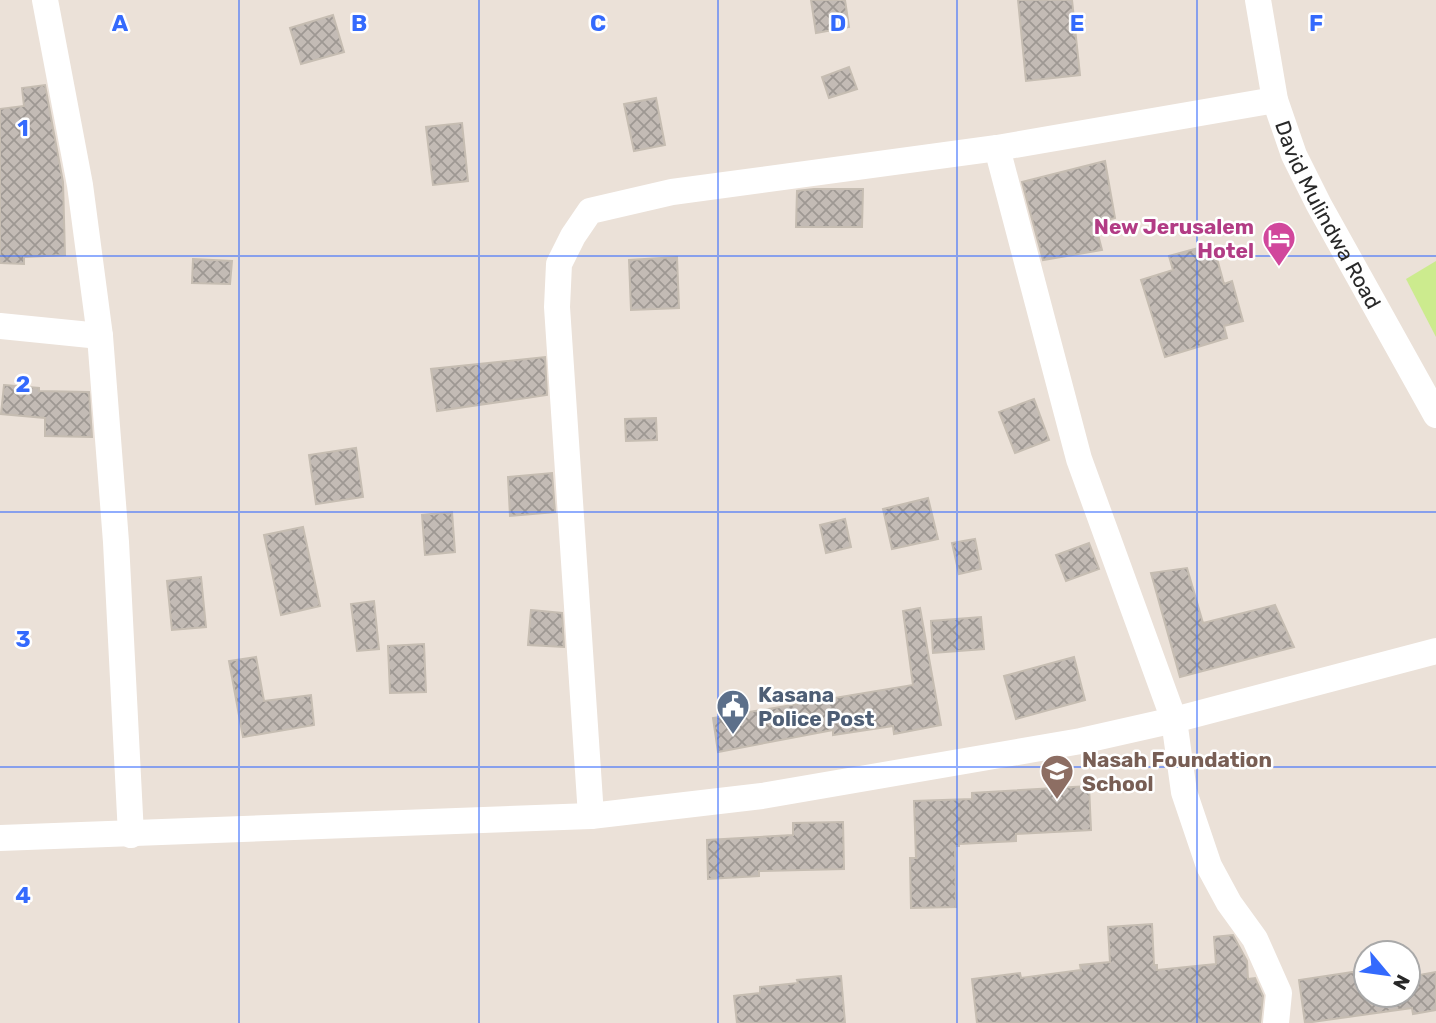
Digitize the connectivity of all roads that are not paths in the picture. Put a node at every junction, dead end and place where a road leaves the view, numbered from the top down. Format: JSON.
{"nodes":[{"id":1,"x":45,"y":0,"type":"edge"},
{"id":2,"x":1258,"y":0,"type":"edge"},
{"id":3,"x":1275,"y":100,"type":"junction"},
{"id":4,"x":997,"y":148,"type":"junction"},
{"id":5,"x":0,"y":326,"type":"edge"},
{"id":6,"x":100,"y":336,"type":"junction"},
{"id":7,"x":1436,"y":415,"type":"edge"},
{"id":8,"x":1436,"y":651,"type":"edge"},
{"id":9,"x":1174,"y":720,"type":"junction"},
{"id":10,"x":591,"y":816,"type":"junction"},
{"id":11,"x":131,"y":835,"type":"junction"},
{"id":12,"x":0,"y":838,"type":"edge"},
{"id":13,"x":1276,"y":1023,"type":"edge"}],
"edges":[{"from":1,"to":6,"type":"street"},
{"from":2,"to":3,"type":"street","name":"David Mulindwa Road"},
{"from":3,"to":4,"type":"street"},
{"from":3,"to":7,"type":"street","name":"David Mulindwa Road"},
{"from":4,"to":9,"type":"street"},
{"from":4,"to":10,"type":"street"},
{"from":5,"to":6,"type":"street"},
{"from":6,"to":11,"type":"street"},
{"from":8,"to":9,"type":"street"},
{"from":9,"to":10,"type":"street"},
{"from":9,"to":13,"type":"street"},
{"from":10,"to":11,"type":"street"},
{"from":11,"to":12,"type":"street"}]}
